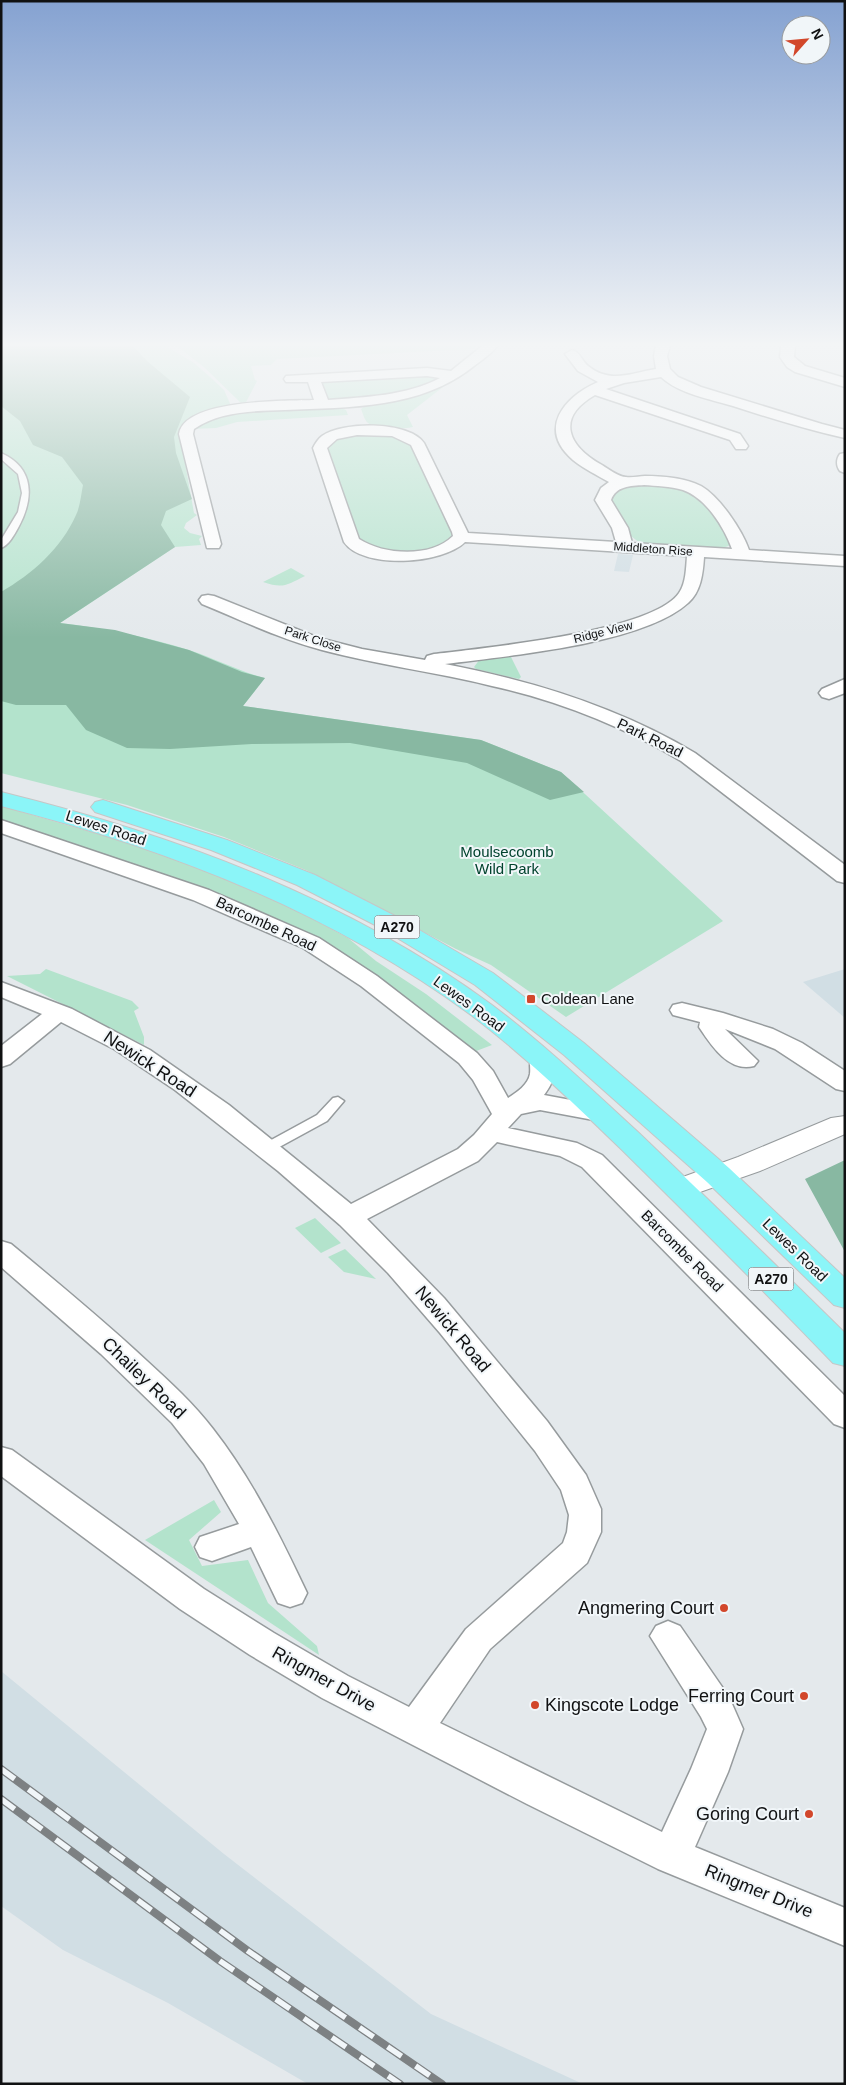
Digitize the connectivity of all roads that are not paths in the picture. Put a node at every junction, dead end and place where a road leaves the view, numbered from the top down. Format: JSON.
{"nodes":[{"id":1,"x":188,"y":443,"type":"edge"},
{"id":2,"x":322,"y":443,"type":"edge"},
{"id":3,"x":416,"y":443,"type":"edge"},
{"id":4,"x":567,"y":443,"type":"edge"},
{"id":5,"x":739,"y":443,"type":"edge"},
{"id":6,"x":741,"y":446,"type":"dead end"},
{"id":7,"x":1,"y":455,"type":"edge"},
{"id":8,"x":845,"y":457,"type":"edge"},
{"id":9,"x":845,"y":468,"type":"edge"},
{"id":10,"x":624,"y":483,"type":"junction"},
{"id":11,"x":461,"y":537,"type":"junction"},
{"id":12,"x":213,"y":544,"type":"dead end"},
{"id":13,"x":1,"y":546,"type":"edge"},
{"id":14,"x":624,"y":547,"type":"junction"},
{"id":15,"x":696,"y":552,"type":"junction"},
{"id":16,"x":742,"y":554,"type":"junction"},
{"id":17,"x":845,"y":561,"type":"edge"},
{"id":18,"x":208,"y":600,"type":"dead end"},
{"id":19,"x":422,"y":665,"type":"joint"},
{"id":20,"x":467,"y":665,"type":"junction"},
{"id":21,"x":1,"y":780,"type":"edge"},
{"id":22,"x":1,"y":799,"type":"edge"},
{"id":23,"x":1,"y":826,"type":"edge"},
{"id":24,"x":845,"y":876,"type":"edge"},
{"id":25,"x":484,"y":979,"type":"junction"},
{"id":26,"x":1,"y":988,"type":"edge"},
{"id":27,"x":682,"y":1010,"type":"dead end"},
{"id":28,"x":59,"y":1012,"type":"junction"},
{"id":29,"x":714,"y":1018,"type":"junction"},
{"id":30,"x":538,"y":1057,"type":"junction"},
{"id":31,"x":1,"y":1059,"type":"edge"},
{"id":32,"x":745,"y":1061,"type":"dead end"},
{"id":33,"x":845,"y":1082,"type":"edge"},
{"id":34,"x":338,"y":1101,"type":"dead end"},
{"id":35,"x":599,"y":1113,"type":"junction"},
{"id":36,"x":505,"y":1118,"type":"junction"},
{"id":37,"x":845,"y":1125,"type":"edge"},
{"id":38,"x":845,"y":1140,"type":"edge"},
{"id":39,"x":267,"y":1148,"type":"junction"},
{"id":40,"x":725,"y":1183,"type":"junction"},
{"id":41,"x":688,"y":1197,"type":"junction"},
{"id":42,"x":348,"y":1216,"type":"junction"},
{"id":43,"x":1,"y":1251,"type":"edge"},
{"id":44,"x":845,"y":1297,"type":"edge"},
{"id":45,"x":845,"y":1354,"type":"edge"},
{"id":46,"x":845,"y":1416,"type":"edge"},
{"id":47,"x":1,"y":1459,"type":"edge"},
{"id":48,"x":260,"y":1530,"type":"junction"},
{"id":49,"x":212,"y":1547,"type":"dead end"},
{"id":50,"x":290,"y":1593,"type":"dead end"},
{"id":51,"x":668,"y":1636,"type":"dead end"},
{"id":52,"x":415,"y":1729,"type":"junction"},
{"id":53,"x":672,"y":1856,"type":"junction"},
{"id":54,"x":845,"y":1927,"type":"edge"}],
"edges":[{"from":1,"to":12,"type":"street"},
{"from":2,"to":11,"type":"street"},
{"from":3,"to":11,"type":"street"},
{"from":4,"to":10,"type":"street"},
{"from":5,"to":6,"type":"street"},
{"from":7,"to":13,"type":"lane"},
{"from":8,"to":9,"type":"street"},
{"from":10,"to":14,"type":"street"},
{"from":10,"to":16,"type":"street"},
{"from":11,"to":14,"type":"street","name":"Middleton Rise"},
{"from":14,"to":15,"type":"street","name":"Middleton Rise"},
{"from":15,"to":16,"type":"street","name":"Middleton Rise"},
{"from":15,"to":20,"type":"street","name":"Ridge View"},
{"from":16,"to":17,"type":"street","name":"Middleton Rise"},
{"from":18,"to":19,"type":"street","name":"Park Close"},
{"from":19,"to":20,"type":"street","name":"Park Road"},
{"from":20,"to":24,"type":"street","name":"Park Road"},
{"from":21,"to":25,"type":"main road","name":"Lewes Road","number":"A270"},
{"from":22,"to":30,"type":"main road","name":"Lewes Road","number":"A270"},
{"from":23,"to":36,"type":"street","name":"Barcombe Road"},
{"from":25,"to":30,"type":"main road"},
{"from":25,"to":40,"type":"main road","name":"Lewes Road","number":"A270"},
{"from":26,"to":28,"type":"street","name":"Newick Road"},
{"from":27,"to":29,"type":"street"},
{"from":28,"to":31,"type":"street"},
{"from":28,"to":39,"type":"street","name":"Newick Road"},
{"from":29,"to":32,"type":"street"},
{"from":29,"to":33,"type":"street"},
{"from":30,"to":35,"type":"main road","name":"Lewes Road","number":"A270"},
{"from":30,"to":36,"type":"street"},
{"from":34,"to":39,"type":"lane"},
{"from":35,"to":36,"type":"street"},
{"from":35,"to":41,"type":"main road","name":"Lewes Road","number":"A270"},
{"from":36,"to":42,"type":"street"},
{"from":36,"to":46,"type":"street","name":"Barcombe Road"},
{"from":37,"to":40,"type":"street"},
{"from":38,"to":40,"type":"street"},
{"from":39,"to":42,"type":"street","name":"Newick Road"},
{"from":40,"to":41,"type":"street"},
{"from":40,"to":44,"type":"main road","name":"Lewes Road","number":"A270"},
{"from":41,"to":45,"type":"main road","name":"Lewes Road","number":"A270"},
{"from":42,"to":52,"type":"street","name":"Newick Road"},
{"from":43,"to":48,"type":"street","name":"Chailey Road"},
{"from":47,"to":52,"type":"street","name":"Ringmer Drive"},
{"from":48,"to":49,"type":"street"},
{"from":48,"to":50,"type":"street","name":"Chailey Road"},
{"from":51,"to":53,"type":"street"},
{"from":52,"to":53,"type":"street","name":"Ringmer Drive"},
{"from":53,"to":54,"type":"street","name":"Ringmer Drive"}]}
